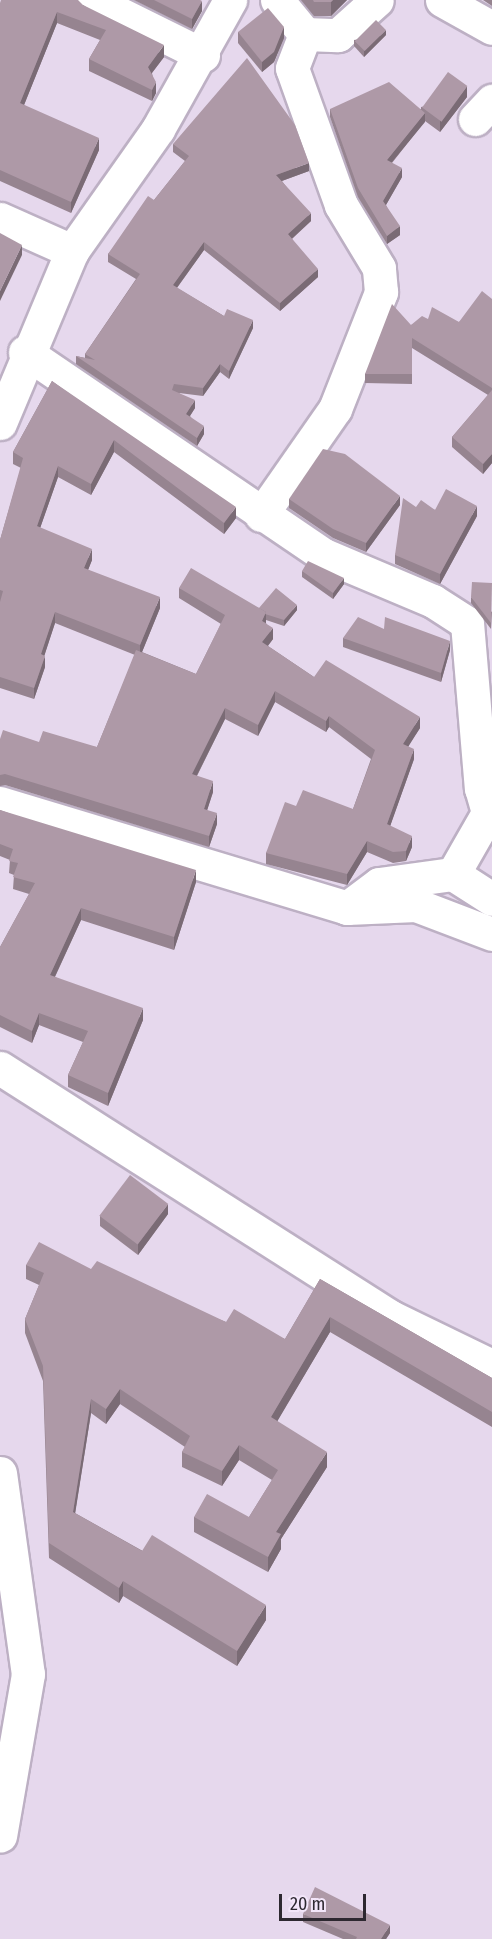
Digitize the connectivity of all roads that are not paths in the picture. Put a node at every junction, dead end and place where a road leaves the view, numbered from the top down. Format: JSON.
{"nodes":[{"id":1,"x":92,"y":0,"type":"edge"},
{"id":2,"x":230,"y":0,"type":"edge"},
{"id":3,"x":277,"y":0,"type":"edge"},
{"id":4,"x":377,"y":0,"type":"edge"},
{"id":5,"x":442,"y":0,"type":"edge"},
{"id":6,"x":492,"y":28,"type":"edge"},
{"id":7,"x":305,"y":34,"type":"junction"},
{"id":8,"x":203,"y":55,"type":"junction"},
{"id":9,"x":0,"y":219,"type":"edge"},
{"id":10,"x":72,"y":250,"type":"junction"},
{"id":11,"x":26,"y":352,"type":"junction"},
{"id":12,"x":1,"y":414,"type":"edge"},
{"id":13,"x":261,"y":515,"type":"junction"},
{"id":14,"x":0,"y":802,"type":"edge"},
{"id":15,"x":453,"y":873,"type":"junction"},
{"id":16,"x":492,"y":899,"type":"edge"},
{"id":17,"x":347,"y":908,"type":"junction"},
{"id":18,"x":492,"y":934,"type":"edge"},
{"id":19,"x":0,"y":1068,"type":"edge"},
{"id":20,"x":492,"y":1366,"type":"edge"},
{"id":21,"x":0,"y":1473,"type":"edge"},
{"id":22,"x":0,"y":1836,"type":"edge"}],
"edges":[{"from":1,"to":8,"type":"street"},
{"from":2,"to":8,"type":"street"},
{"from":3,"to":7,"type":"street"},
{"from":4,"to":7,"type":"street"},
{"from":5,"to":6,"type":"street"},
{"from":7,"to":13,"type":"street"},
{"from":8,"to":10,"type":"street"},
{"from":9,"to":10,"type":"street"},
{"from":10,"to":11,"type":"street"},
{"from":11,"to":12,"type":"street"},
{"from":11,"to":13,"type":"street"},
{"from":13,"to":15,"type":"street"},
{"from":14,"to":17,"type":"street"},
{"from":15,"to":16,"type":"street"},
{"from":15,"to":17,"type":"street"},
{"from":17,"to":18,"type":"street"},
{"from":19,"to":20,"type":"street"},
{"from":21,"to":22,"type":"street"}]}
